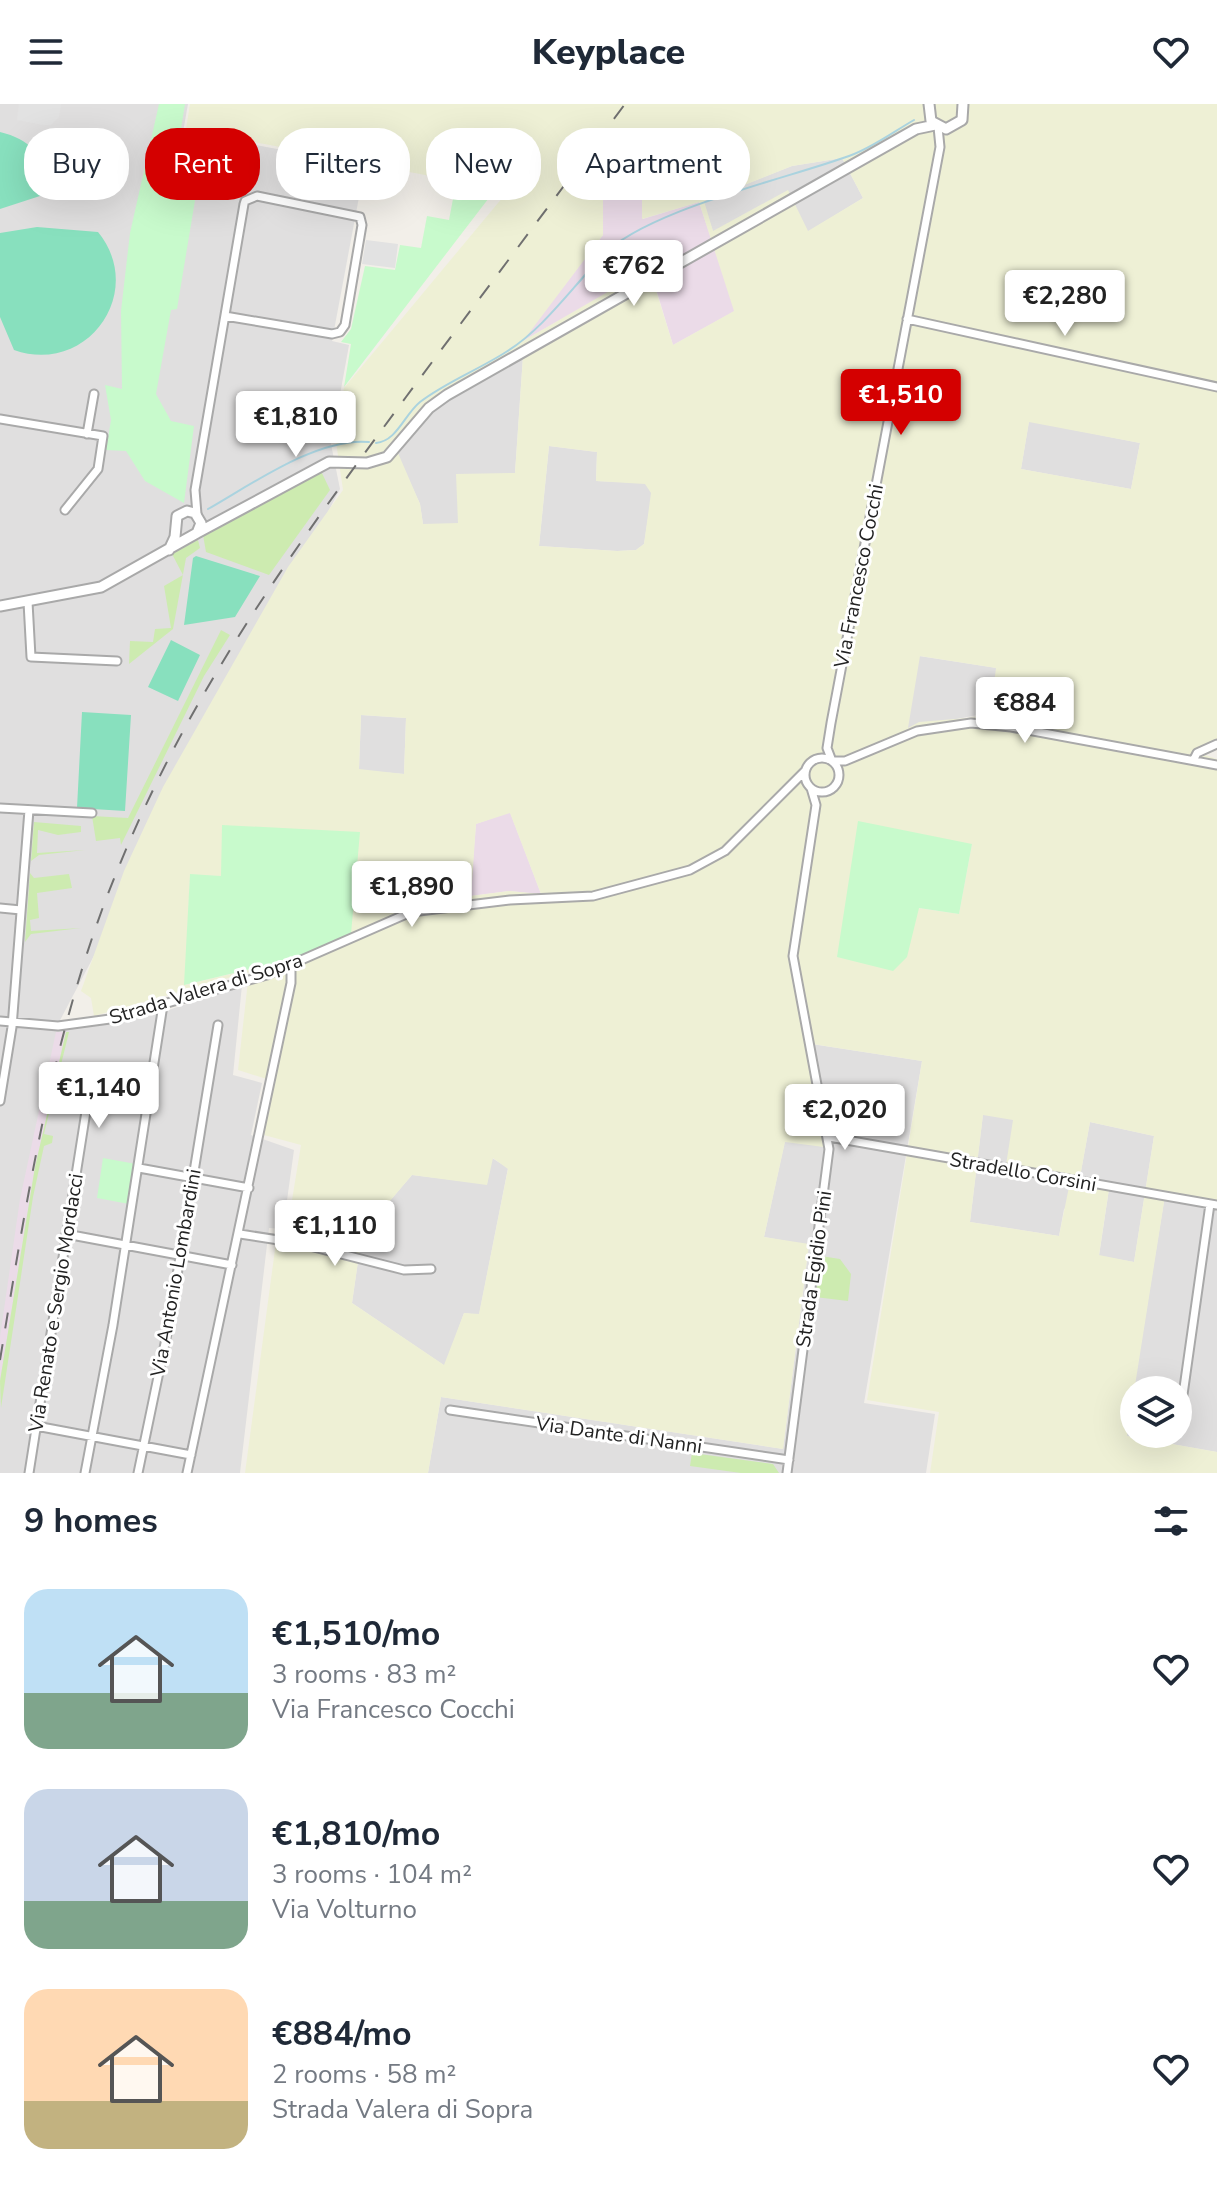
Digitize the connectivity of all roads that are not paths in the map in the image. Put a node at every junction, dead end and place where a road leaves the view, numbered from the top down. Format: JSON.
{"nodes":[{"id":1,"x":963,"y":104,"type":"edge"},
{"id":2,"x":970,"y":104,"type":"edge"},
{"id":3,"x":929,"y":107,"type":"edge"},
{"id":4,"x":960,"y":121,"type":"junction"},
{"id":5,"x":936,"y":126,"type":"junction"},
{"id":6,"x":916,"y":129,"type":"junction"},
{"id":7,"x":940,"y":147,"type":"junction"},
{"id":8,"x":225,"y":316,"type":"junction"},
{"id":9,"x":907,"y":319,"type":"junction"},
{"id":10,"x":1217,"y":387,"type":"edge"},
{"id":11,"x":94,"y":394,"type":"dead end"},
{"id":12,"x":0,"y":419,"type":"edge"},
{"id":13,"x":87,"y":434,"type":"junction"},
{"id":14,"x":195,"y":490,"type":"junction"},
{"id":15,"x":246,"y":506,"type":"junction"},
{"id":16,"x":65,"y":510,"type":"dead end"},
{"id":17,"x":181,"y":512,"type":"junction"},
{"id":18,"x":197,"y":514,"type":"junction"},
{"id":19,"x":175,"y":528,"type":"junction"},
{"id":20,"x":195,"y":535,"type":"junction"},
{"id":21,"x":169,"y":550,"type":"junction"},
{"id":22,"x":28,"y":602,"type":"junction"},
{"id":23,"x":0,"y":606,"type":"edge"},
{"id":24,"x":117,"y":661,"type":"dead end"},
{"id":25,"x":831,"y":721,"type":"junction"},
{"id":26,"x":1217,"y":744,"type":"edge"},
{"id":27,"x":853,"y":758,"type":"junction"},
{"id":28,"x":1194,"y":759,"type":"junction"},
{"id":29,"x":811,"y":761,"type":"junction"},
{"id":30,"x":832,"y":761,"type":"junction"},
{"id":31,"x":1217,"y":765,"type":"edge"},
{"id":32,"x":805,"y":771,"type":"junction"},
{"id":33,"x":839,"y":780,"type":"junction"},
{"id":34,"x":810,"y":788,"type":"junction"},
{"id":35,"x":788,"y":789,"type":"junction"},
{"id":36,"x":832,"y":789,"type":"junction"},
{"id":37,"x":0,"y":808,"type":"edge"},
{"id":38,"x":29,"y":810,"type":"junction"},
{"id":39,"x":92,"y":813,"type":"dead end"},
{"id":40,"x":812,"y":829,"type":"junction"},
{"id":41,"x":0,"y":908,"type":"edge"},
{"id":42,"x":21,"y":910,"type":"junction"},
{"id":43,"x":291,"y":966,"type":"junction"},
{"id":44,"x":163,"y":1005,"type":"junction"},
{"id":45,"x":0,"y":1021,"type":"edge"},
{"id":46,"x":13,"y":1022,"type":"junction"},
{"id":47,"x":218,"y":1025,"type":"dead end"},
{"id":48,"x":90,"y":1086,"type":"dead end"},
{"id":49,"x":1,"y":1087,"type":"edge"},
{"id":50,"x":0,"y":1101,"type":"edge"},
{"id":51,"x":829,"y":1137,"type":"junction"},
{"id":52,"x":139,"y":1168,"type":"junction"},
{"id":53,"x":193,"y":1178,"type":"junction"},
{"id":54,"x":249,"y":1188,"type":"junction"},
{"id":55,"x":1214,"y":1204,"type":"edge"},
{"id":56,"x":66,"y":1234,"type":"junction"},
{"id":57,"x":240,"y":1234,"type":"junction"},
{"id":58,"x":126,"y":1246,"type":"junction"},
{"id":59,"x":180,"y":1255,"type":"junction"},
{"id":60,"x":232,"y":1265,"type":"junction"},
{"id":61,"x":431,"y":1269,"type":"dead end"},
{"id":62,"x":1186,"y":1376,"type":"edge"},
{"id":63,"x":450,"y":1410,"type":"dead end"},
{"id":64,"x":36,"y":1426,"type":"junction"},
{"id":65,"x":92,"y":1436,"type":"junction"},
{"id":66,"x":144,"y":1446,"type":"junction"},
{"id":67,"x":191,"y":1455,"type":"junction"},
{"id":68,"x":789,"y":1460,"type":"junction"},
{"id":69,"x":29,"y":1473,"type":"edge"},
{"id":70,"x":85,"y":1473,"type":"edge"},
{"id":71,"x":138,"y":1473,"type":"edge"},
{"id":72,"x":187,"y":1473,"type":"edge"},
{"id":73,"x":787,"y":1473,"type":"edge"}],
"edges":[{"from":1,"to":4,"type":"street"},
{"from":2,"to":4,"type":"street"},
{"from":3,"to":5,"type":"street"},
{"from":3,"to":6,"type":"street"},
{"from":4,"to":5,"type":"street"},
{"from":4,"to":7,"type":"street","name":"Via Francesco Cocchi"},
{"from":5,"to":6,"type":"street"},
{"from":5,"to":7,"type":"street","name":"Via Francesco Cocchi"},
{"from":6,"to":15,"type":"street"},
{"from":7,"to":9,"type":"street","name":"Via Francesco Cocchi"},
{"from":8,"to":8,"type":"street"},
{"from":8,"to":14,"type":"street"},
{"from":9,"to":10,"type":"street"},
{"from":9,"to":25,"type":"street","name":"Via Francesco Cocchi"},
{"from":11,"to":13,"type":"street"},
{"from":12,"to":13,"type":"street"},
{"from":13,"to":16,"type":"street"},
{"from":14,"to":17,"type":"street"},
{"from":14,"to":18,"type":"street"},
{"from":15,"to":18,"type":"street"},
{"from":15,"to":20,"type":"street"},
{"from":17,"to":18,"type":"street"},
{"from":17,"to":19,"type":"street"},
{"from":18,"to":20,"type":"street"},
{"from":19,"to":20,"type":"street"},
{"from":19,"to":21,"type":"street"},
{"from":20,"to":21,"type":"street"},
{"from":21,"to":22,"type":"street"},
{"from":22,"to":23,"type":"street"},
{"from":22,"to":24,"type":"street"},
{"from":25,"to":29,"type":"street","name":"Via Francesco Cocchi"},
{"from":25,"to":30,"type":"street","name":"Via Francesco Cocchi"},
{"from":26,"to":28,"type":"street"},
{"from":27,"to":28,"type":"street"},
{"from":27,"to":30,"type":"street"},
{"from":27,"to":33,"type":"street"},
{"from":28,"to":31,"type":"street"},
{"from":29,"to":30,"type":"street"},
{"from":29,"to":32,"type":"street","name":"Strada Valera di Sopra"},
{"from":30,"to":33,"type":"street"},
{"from":32,"to":34,"type":"street"},
{"from":32,"to":35,"type":"street","name":"Strada Valera di Sopra"},
{"from":33,"to":36,"type":"street"},
{"from":34,"to":35,"type":"street"},
{"from":34,"to":36,"type":"street"},
{"from":34,"to":40,"type":"street","name":"Strada Egidio Pini"},
{"from":35,"to":43,"type":"street","name":"Strada Valera di Sopra"},
{"from":36,"to":40,"type":"street","name":"Strada Egidio Pini"},
{"from":37,"to":38,"type":"street"},
{"from":38,"to":39,"type":"street"},
{"from":38,"to":42,"type":"street"},
{"from":40,"to":51,"type":"street","name":"Strada Egidio Pini"},
{"from":41,"to":42,"type":"street"},
{"from":42,"to":46,"type":"street"},
{"from":43,"to":44,"type":"street","name":"Strada Valera di Sopra"},
{"from":43,"to":54,"type":"street"},
{"from":44,"to":46,"type":"street","name":"Strada Valera di Sopra"},
{"from":44,"to":52,"type":"street"},
{"from":45,"to":46,"type":"street","name":"Strada Valera di Sopra"},
{"from":46,"to":49,"type":"street"},
{"from":47,"to":53,"type":"street","name":"Via Antonio Lombardini"},
{"from":48,"to":56,"type":"street","name":"Via Renato e Sergio Mordacci"},
{"from":49,"to":50,"type":"street"},
{"from":51,"to":55,"type":"street","name":"Stradello Corsini"},
{"from":51,"to":68,"type":"street","name":"Strada Egidio Pini"},
{"from":52,"to":53,"type":"street"},
{"from":52,"to":58,"type":"street"},
{"from":53,"to":54,"type":"street"},
{"from":53,"to":59,"type":"street","name":"Via Antonio Lombardini"},
{"from":54,"to":57,"type":"street"},
{"from":55,"to":62,"type":"street"},
{"from":56,"to":58,"type":"street"},
{"from":56,"to":64,"type":"street","name":"Via Renato e Sergio Mordacci"},
{"from":57,"to":60,"type":"street"},
{"from":57,"to":61,"type":"street"},
{"from":58,"to":59,"type":"street"},
{"from":58,"to":65,"type":"street"},
{"from":59,"to":60,"type":"street"},
{"from":59,"to":66,"type":"street","name":"Via Antonio Lombardini"},
{"from":60,"to":67,"type":"street"},
{"from":63,"to":68,"type":"street","name":"Via Dante di Nanni"},
{"from":64,"to":65,"type":"street"},
{"from":64,"to":69,"type":"street","name":"Via Renato e Sergio Mordacci"},
{"from":65,"to":66,"type":"street"},
{"from":65,"to":70,"type":"street"},
{"from":66,"to":67,"type":"street"},
{"from":66,"to":71,"type":"street","name":"Via Antonio Lombardini"},
{"from":67,"to":72,"type":"street"},
{"from":68,"to":73,"type":"street","name":"Strada Egidio Pini"}]}
